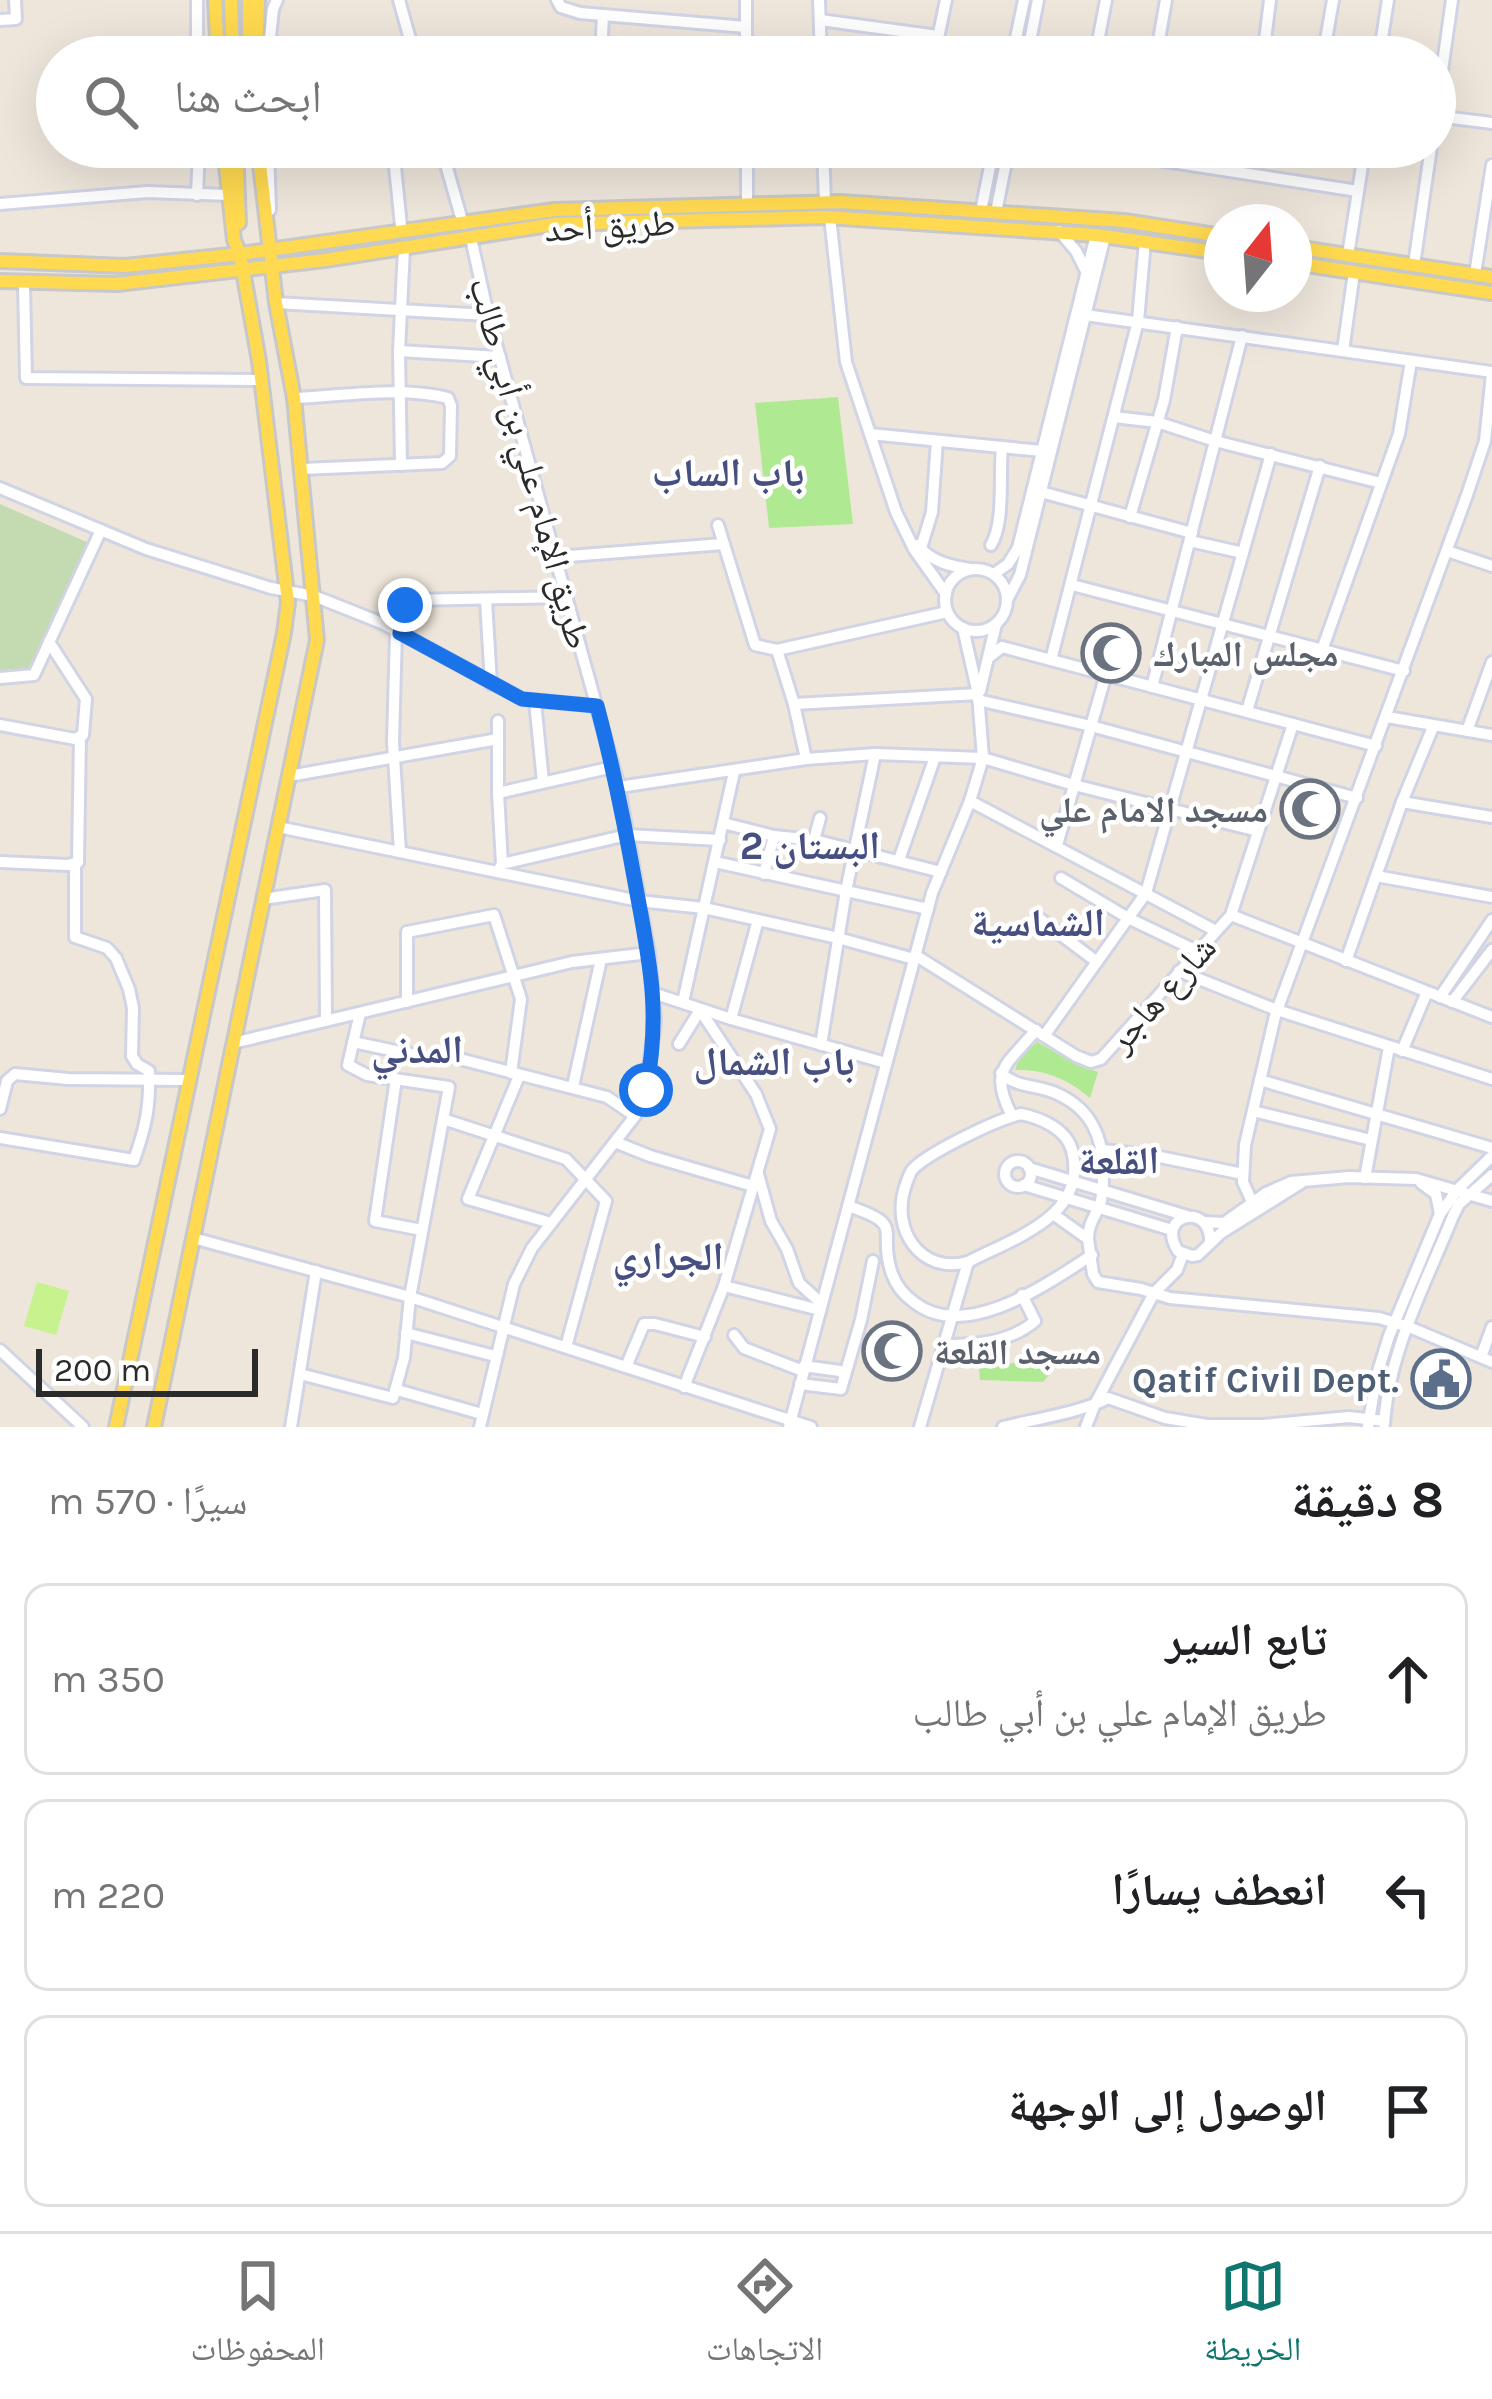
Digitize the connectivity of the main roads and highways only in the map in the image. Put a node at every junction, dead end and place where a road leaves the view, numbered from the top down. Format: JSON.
{"nodes":[{"id":1,"x":215,"y":0,"type":"edge"},
{"id":2,"x":231,"y":0,"type":"edge"},
{"id":3,"x":249,"y":0,"type":"edge"},
{"id":4,"x":258,"y":0,"type":"edge"},
{"id":5,"x":217,"y":36,"type":"edge"},
{"id":6,"x":232,"y":36,"type":"edge"},
{"id":7,"x":256,"y":36,"type":"edge"},
{"id":8,"x":259,"y":36,"type":"edge"},
{"id":9,"x":226,"y":168,"type":"edge"},
{"id":10,"x":237,"y":168,"type":"edge"},
{"id":11,"x":261,"y":168,"type":"edge"},
{"id":12,"x":1204,"y":233,"type":"edge"},
{"id":13,"x":271,"y":250,"type":"junction"},
{"id":14,"x":1204,"y":250,"type":"edge"},
{"id":15,"x":1312,"y":250,"type":"edge"},
{"id":16,"x":240,"y":254,"type":"junction"},
{"id":17,"x":0,"y":261,"type":"edge"},
{"id":18,"x":271,"y":266,"type":"junction"},
{"id":19,"x":1312,"y":266,"type":"edge"},
{"id":20,"x":242,"y":271,"type":"junction"},
{"id":21,"x":1492,"y":277,"type":"edge"},
{"id":22,"x":0,"y":281,"type":"edge"},
{"id":23,"x":1492,"y":293,"type":"edge"},
{"id":24,"x":116,"y":1427,"type":"edge"},
{"id":25,"x":154,"y":1427,"type":"edge"}],
"edges":[{"from":1,"to":5,"type":"main road"},
{"from":2,"to":6,"type":"main road"},
{"from":3,"to":7,"type":"main road"},
{"from":4,"to":8,"type":"main road"},
{"from":9,"to":16,"type":"main road"},
{"from":10,"to":16,"type":"main road"},
{"from":11,"to":13,"type":"main road"},
{"from":12,"to":13,"type":"main road","name":"طريق أحد"},
{"from":13,"to":16,"type":"main road","name":"طريق أحد"},
{"from":13,"to":18,"type":"main road"},
{"from":14,"to":18,"type":"main road","name":"طريق أحد"},
{"from":15,"to":21,"type":"main road"},
{"from":16,"to":17,"type":"main road","name":"طريق أحد"},
{"from":16,"to":20,"type":"main road"},
{"from":18,"to":20,"type":"main road","name":"طريق أحد"},
{"from":18,"to":25,"type":"main road"},
{"from":19,"to":23,"type":"main road"},
{"from":20,"to":22,"type":"main road","name":"طريق أحد"},
{"from":20,"to":24,"type":"main road"}]}
